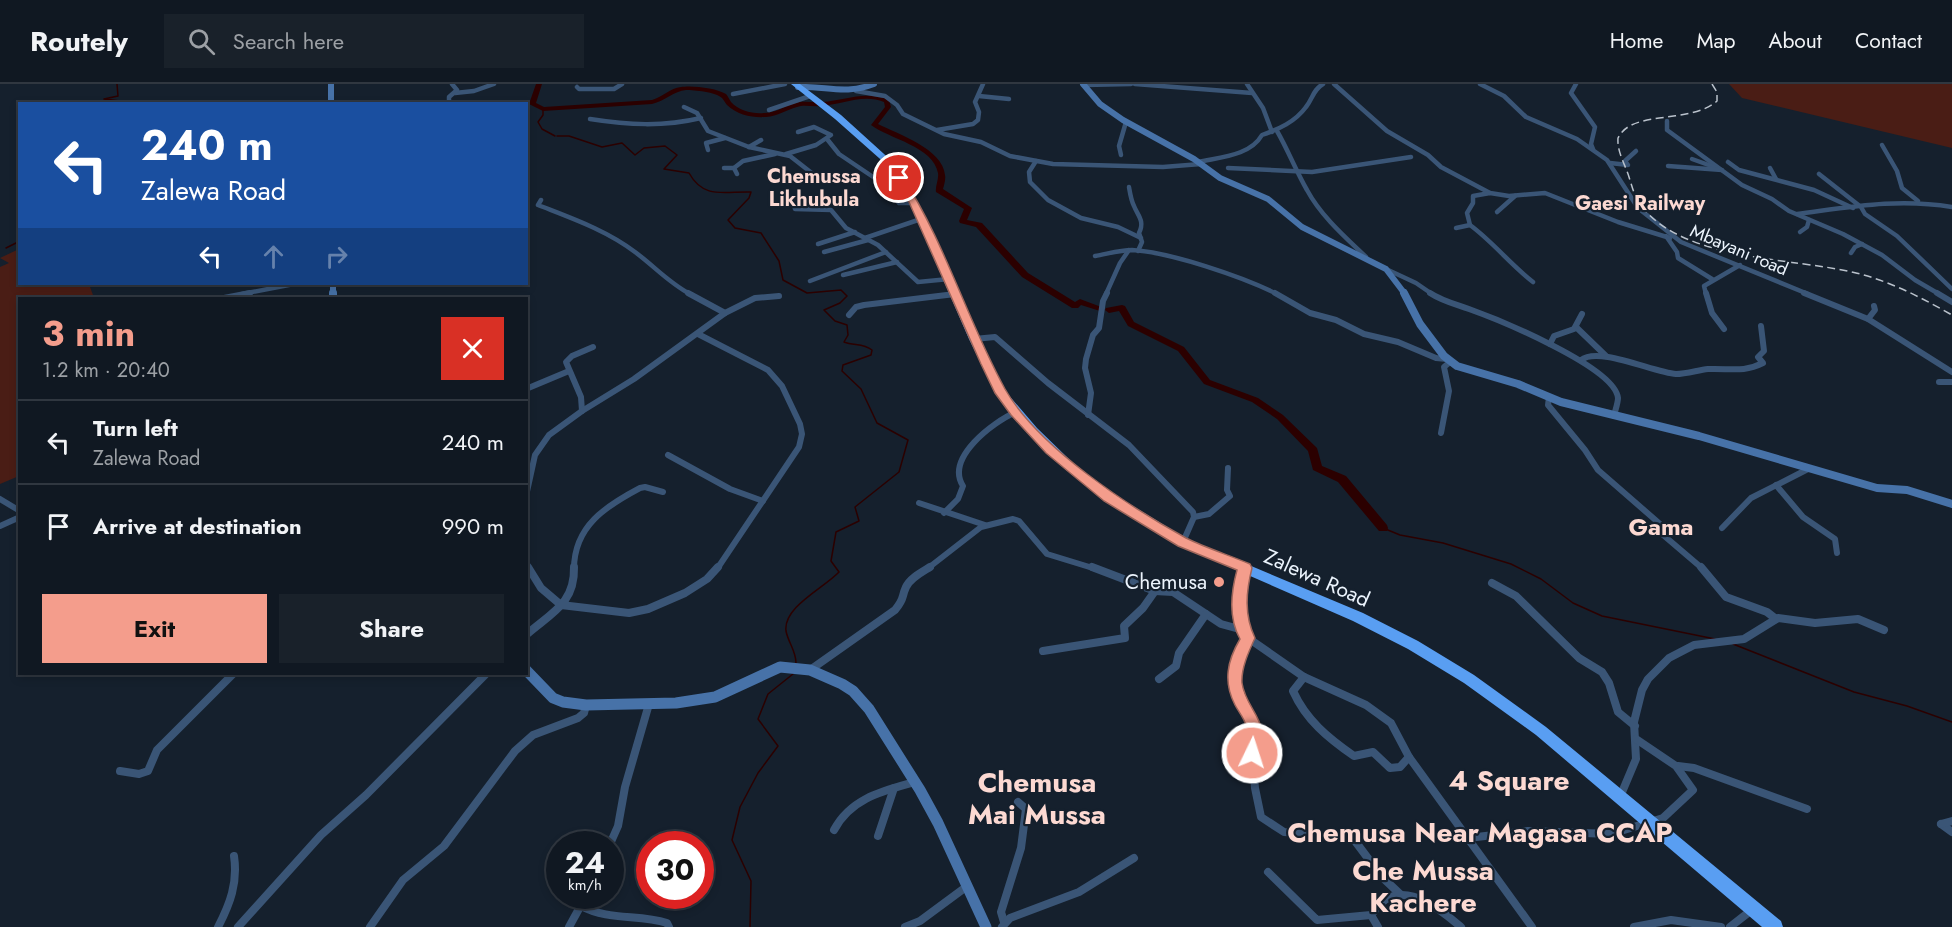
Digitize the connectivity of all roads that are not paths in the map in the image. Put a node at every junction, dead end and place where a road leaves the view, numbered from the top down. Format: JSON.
{"nodes":[{"id":1,"x":331,"y":84,"type":"edge"},
{"id":2,"x":452,"y":84,"type":"edge"},
{"id":3,"x":494,"y":84,"type":"edge"},
{"id":4,"x":622,"y":84,"type":"edge"},
{"id":5,"x":785,"y":84,"type":"edge"},
{"id":6,"x":874,"y":84,"type":"edge"},
{"id":7,"x":983,"y":84,"type":"edge"},
{"id":8,"x":1133,"y":84,"type":"edge"},
{"id":9,"x":1175,"y":84,"type":"edge"},
{"id":10,"x":1247,"y":84,"type":"edge"},
{"id":11,"x":1323,"y":84,"type":"edge"},
{"id":12,"x":1334,"y":84,"type":"edge"},
{"id":13,"x":1480,"y":84,"type":"edge"},
{"id":14,"x":1576,"y":84,"type":"edge"},
{"id":15,"x":796,"y":85,"type":"edge"},
{"id":16,"x":822,"y":85,"type":"edge"},
{"id":17,"x":1084,"y":85,"type":"edge"},
{"id":18,"x":577,"y":87,"type":"dead end"},
{"id":19,"x":1168,"y":87,"type":"junction"},
{"id":20,"x":856,"y":91,"type":"junction"},
{"id":21,"x":455,"y":93,"type":"junction"},
{"id":22,"x":1252,"y":93,"type":"junction"},
{"id":23,"x":733,"y":94,"type":"dead end"},
{"id":24,"x":810,"y":96,"type":"junction"},
{"id":25,"x":979,"y":96,"type":"junction"},
{"id":26,"x":1009,"y":99,"type":"dead end"},
{"id":27,"x":331,"y":102,"type":"edge"},
{"id":28,"x":449,"y":102,"type":"edge"},
{"id":29,"x":684,"y":107,"type":"dead end"},
{"id":30,"x":769,"y":110,"type":"dead end"},
{"id":31,"x":701,"y":118,"type":"junction"},
{"id":32,"x":590,"y":119,"type":"dead end"},
{"id":33,"x":1667,"y":121,"type":"dead end"},
{"id":34,"x":1126,"y":122,"type":"junction"},
{"id":35,"x":937,"y":130,"type":"junction"},
{"id":36,"x":1274,"y":131,"type":"junction"},
{"id":37,"x":798,"y":132,"type":"dead end"},
{"id":38,"x":725,"y":138,"type":"junction"},
{"id":39,"x":827,"y":139,"type":"junction"},
{"id":40,"x":761,"y":140,"type":"dead end"},
{"id":41,"x":1882,"y":145,"type":"dead end"},
{"id":42,"x":749,"y":147,"type":"junction"},
{"id":43,"x":708,"y":150,"type":"dead end"},
{"id":44,"x":1594,"y":151,"type":"junction"},
{"id":45,"x":1636,"y":151,"type":"dead end"},
{"id":46,"x":777,"y":153,"type":"junction"},
{"id":47,"x":784,"y":154,"type":"junction"},
{"id":48,"x":1121,"y":155,"type":"dead end"},
{"id":49,"x":1411,"y":157,"type":"dead end"},
{"id":50,"x":1692,"y":159,"type":"dead end"},
{"id":51,"x":1036,"y":161,"type":"junction"},
{"id":52,"x":1728,"y":162,"type":"dead end"},
{"id":53,"x":1199,"y":163,"type":"junction"},
{"id":54,"x":1610,"y":164,"type":"junction"},
{"id":55,"x":1668,"y":166,"type":"dead end"},
{"id":56,"x":724,"y":168,"type":"dead end"},
{"id":57,"x":734,"y":168,"type":"junction"},
{"id":58,"x":1228,"y":168,"type":"dead end"},
{"id":59,"x":1770,"y":168,"type":"dead end"},
{"id":60,"x":1297,"y":171,"type":"junction"},
{"id":61,"x":1723,"y":171,"type":"junction"},
{"id":62,"x":737,"y":174,"type":"dead end"},
{"id":63,"x":813,"y":174,"type":"dead end"},
{"id":64,"x":1819,"y":174,"type":"dead end"},
{"id":65,"x":1776,"y":179,"type":"junction"},
{"id":66,"x":1129,"y":187,"type":"dead end"},
{"id":67,"x":1490,"y":193,"type":"junction"},
{"id":68,"x":1516,"y":195,"type":"junction"},
{"id":69,"x":541,"y":200,"type":"dead end"},
{"id":70,"x":914,"y":202,"type":"junction"},
{"id":71,"x":1920,"y":202,"type":"junction"},
{"id":72,"x":795,"y":205,"type":"dead end"},
{"id":73,"x":1861,"y":207,"type":"junction"},
{"id":74,"x":1952,"y":207,"type":"edge"},
{"id":75,"x":1853,"y":208,"type":"junction"},
{"id":76,"x":1497,"y":212,"type":"dead end"},
{"id":77,"x":1796,"y":214,"type":"junction"},
{"id":78,"x":921,"y":219,"type":"junction"},
{"id":79,"x":1809,"y":220,"type":"junction"},
{"id":80,"x":1470,"y":225,"type":"junction"},
{"id":81,"x":1456,"y":228,"type":"dead end"},
{"id":82,"x":855,"y":232,"type":"junction"},
{"id":83,"x":1800,"y":232,"type":"dead end"},
{"id":84,"x":1666,"y":236,"type":"junction"},
{"id":85,"x":1141,"y":238,"type":"junction"},
{"id":86,"x":866,"y":239,"type":"junction"},
{"id":87,"x":1681,"y":242,"type":"junction"},
{"id":88,"x":819,"y":244,"type":"dead end"},
{"id":89,"x":1862,"y":244,"type":"junction"},
{"id":90,"x":1129,"y":250,"type":"junction"},
{"id":91,"x":1138,"y":251,"type":"junction"},
{"id":92,"x":824,"y":252,"type":"dead end"},
{"id":93,"x":886,"y":252,"type":"junction"},
{"id":94,"x":1851,"y":253,"type":"dead end"},
{"id":95,"x":1095,"y":256,"type":"dead end"},
{"id":96,"x":1366,"y":257,"type":"junction"},
{"id":97,"x":897,"y":262,"type":"junction"},
{"id":98,"x":1740,"y":265,"type":"junction"},
{"id":99,"x":1386,"y":268,"type":"junction"},
{"id":100,"x":843,"y":275,"type":"dead end"},
{"id":101,"x":948,"y":279,"type":"junction"},
{"id":102,"x":1712,"y":279,"type":"junction"},
{"id":103,"x":810,"y":281,"type":"dead end"},
{"id":104,"x":1533,"y":282,"type":"dead end"},
{"id":105,"x":289,"y":285,"type":"edge"},
{"id":106,"x":1952,"y":288,"type":"edge"},
{"id":107,"x":956,"y":294,"type":"junction"},
{"id":108,"x":779,"y":296,"type":"dead end"},
{"id":109,"x":229,"y":297,"type":"edge"},
{"id":110,"x":1952,"y":302,"type":"edge"},
{"id":111,"x":1874,"y":306,"type":"dead end"},
{"id":112,"x":725,"y":313,"type":"junction"},
{"id":113,"x":1582,"y":314,"type":"dead end"},
{"id":114,"x":849,"y":315,"type":"dead end"},
{"id":115,"x":1868,"y":319,"type":"junction"},
{"id":116,"x":1761,"y":326,"type":"dead end"},
{"id":117,"x":1576,"y":327,"type":"junction"},
{"id":118,"x":1724,"y":329,"type":"dead end"},
{"id":119,"x":698,"y":334,"type":"junction"},
{"id":120,"x":974,"y":339,"type":"junction"},
{"id":121,"x":1550,"y":344,"type":"junction"},
{"id":122,"x":593,"y":347,"type":"dead end"},
{"id":123,"x":1606,"y":356,"type":"junction"},
{"id":124,"x":1581,"y":360,"type":"junction"},
{"id":125,"x":1448,"y":361,"type":"junction"},
{"id":126,"x":569,"y":371,"type":"junction"},
{"id":127,"x":1952,"y":372,"type":"edge"},
{"id":128,"x":1939,"y":382,"type":"dead end"},
{"id":129,"x":1952,"y":382,"type":"edge"},
{"id":130,"x":528,"y":388,"type":"edge"},
{"id":131,"x":1549,"y":397,"type":"junction"},
{"id":132,"x":582,"y":411,"type":"junction"},
{"id":133,"x":1016,"y":412,"type":"junction"},
{"id":134,"x":1088,"y":415,"type":"junction"},
{"id":135,"x":1614,"y":416,"type":"junction"},
{"id":136,"x":1441,"y":433,"type":"dead end"},
{"id":137,"x":668,"y":455,"type":"dead end"},
{"id":138,"x":1227,"y":468,"type":"dead end"},
{"id":139,"x":1808,"y":470,"type":"junction"},
{"id":140,"x":1776,"y":484,"type":"junction"},
{"id":141,"x":528,"y":487,"type":"edge"},
{"id":142,"x":663,"y":492,"type":"dead end"},
{"id":143,"x":0,"y":499,"type":"edge"},
{"id":144,"x":762,"y":501,"type":"junction"},
{"id":145,"x":919,"y":503,"type":"dead end"},
{"id":146,"x":1952,"y":504,"type":"edge"},
{"id":147,"x":18,"y":510,"type":"edge"},
{"id":148,"x":944,"y":513,"type":"junction"},
{"id":149,"x":1194,"y":517,"type":"junction"},
{"id":150,"x":18,"y":518,"type":"edge"},
{"id":151,"x":985,"y":525,"type":"junction"},
{"id":152,"x":0,"y":526,"type":"edge"},
{"id":153,"x":1722,"y":528,"type":"dead end"},
{"id":154,"x":1183,"y":542,"type":"junction"},
{"id":155,"x":1837,"y":553,"type":"dead end"},
{"id":156,"x":528,"y":567,"type":"edge"},
{"id":157,"x":1245,"y":568,"type":"junction"},
{"id":158,"x":1492,"y":583,"type":"dead end"},
{"id":159,"x":1155,"y":591,"type":"junction"},
{"id":160,"x":561,"y":605,"type":"junction"},
{"id":161,"x":1206,"y":614,"type":"junction"},
{"id":162,"x":1776,"y":619,"type":"junction"},
{"id":163,"x":1243,"y":630,"type":"junction"},
{"id":164,"x":1884,"y":630,"type":"dead end"},
{"id":165,"x":528,"y":633,"type":"edge"},
{"id":166,"x":1248,"y":638,"type":"junction"},
{"id":167,"x":1043,"y":651,"type":"dead end"},
{"id":168,"x":810,"y":670,"type":"junction"},
{"id":169,"x":528,"y":672,"type":"edge"},
{"id":170,"x":232,"y":675,"type":"edge"},
{"id":171,"x":485,"y":675,"type":"edge"},
{"id":172,"x":1304,"y":677,"type":"junction"},
{"id":173,"x":1159,"y":679,"type":"dead end"},
{"id":174,"x":649,"y":704,"type":"junction"},
{"id":175,"x":586,"y":705,"type":"junction"},
{"id":176,"x":1635,"y":726,"type":"junction"},
{"id":177,"x":1636,"y":739,"type":"junction"},
{"id":178,"x":1409,"y":757,"type":"junction"},
{"id":179,"x":1678,"y":766,"type":"junction"},
{"id":180,"x":120,"y":771,"type":"dead end"},
{"id":181,"x":915,"y":782,"type":"junction"},
{"id":182,"x":894,"y":788,"type":"junction"},
{"id":183,"x":1620,"y":797,"type":"junction"},
{"id":184,"x":1018,"y":802,"type":"dead end"},
{"id":185,"x":1807,"y":809,"type":"dead end"},
{"id":186,"x":1952,"y":821,"type":"edge"},
{"id":187,"x":1651,"y":822,"type":"junction"},
{"id":188,"x":834,"y":830,"type":"dead end"},
{"id":189,"x":615,"y":831,"type":"edge"},
{"id":190,"x":1952,"y":832,"type":"edge"},
{"id":191,"x":878,"y":836,"type":"dead end"},
{"id":192,"x":1468,"y":838,"type":"junction"},
{"id":193,"x":234,"y":856,"type":"dead end"},
{"id":194,"x":1134,"y":858,"type":"dead end"},
{"id":195,"x":1268,"y":872,"type":"dead end"},
{"id":196,"x":966,"y":887,"type":"junction"},
{"id":197,"x":1400,"y":894,"type":"junction"},
{"id":198,"x":579,"y":909,"type":"edge"},
{"id":199,"x":584,"y":909,"type":"edge"},
{"id":200,"x":1753,"y":909,"type":"junction"},
{"id":201,"x":1371,"y":915,"type":"junction"},
{"id":202,"x":1003,"y":925,"type":"edge"},
{"id":203,"x":218,"y":927,"type":"edge"},
{"id":204,"x":238,"y":927,"type":"edge"},
{"id":205,"x":370,"y":927,"type":"edge"},
{"id":206,"x":569,"y":927,"type":"edge"},
{"id":207,"x":669,"y":927,"type":"edge"},
{"id":208,"x":905,"y":927,"type":"edge"},
{"id":209,"x":986,"y":927,"type":"edge"},
{"id":210,"x":1378,"y":927,"type":"edge"},
{"id":211,"x":1461,"y":927,"type":"edge"},
{"id":212,"x":1532,"y":927,"type":"edge"},
{"id":213,"x":1634,"y":927,"type":"edge"},
{"id":214,"x":1721,"y":927,"type":"edge"},
{"id":215,"x":1730,"y":927,"type":"edge"},
{"id":216,"x":1775,"y":927,"type":"edge"}],
"edges":[{"from":1,"to":27,"type":"street"},
{"from":2,"to":21,"type":"street"},
{"from":3,"to":21,"type":"street"},
{"from":4,"to":18,"type":"street"},
{"from":5,"to":23,"type":"street"},
{"from":6,"to":20,"type":"street"},
{"from":7,"to":25,"type":"street"},
{"from":8,"to":17,"type":"street"},
{"from":8,"to":19,"type":"street"},
{"from":9,"to":19,"type":"street"},
{"from":10,"to":22,"type":"street"},
{"from":11,"to":36,"type":"street"},
{"from":12,"to":67,"type":"street"},
{"from":13,"to":44,"type":"street","name":"Mbayani road"},
{"from":14,"to":44,"type":"street"},
{"from":15,"to":16,"type":"street"},
{"from":15,"to":24,"type":"highway","name":"Zalewa Road"},
{"from":16,"to":20,"type":"street"},
{"from":17,"to":34,"type":"street"},
{"from":19,"to":22,"type":"street"},
{"from":20,"to":35,"type":"street"},
{"from":21,"to":28,"type":"street"},
{"from":22,"to":36,"type":"street"},
{"from":24,"to":30,"type":"street"},
{"from":24,"to":70,"type":"highway","name":"Zalewa Road"},
{"from":25,"to":26,"type":"street"},
{"from":25,"to":35,"type":"street"},
{"from":29,"to":31,"type":"street"},
{"from":31,"to":32,"type":"street"},
{"from":31,"to":38,"type":"street"},
{"from":33,"to":61,"type":"street"},
{"from":34,"to":48,"type":"street"},
{"from":34,"to":53,"type":"street"},
{"from":35,"to":51,"type":"street"},
{"from":36,"to":53,"type":"street"},
{"from":36,"to":60,"type":"street"},
{"from":37,"to":39,"type":"street"},
{"from":38,"to":42,"type":"street"},
{"from":38,"to":43,"type":"street"},
{"from":39,"to":47,"type":"street"},
{"from":39,"to":70,"type":"street"},
{"from":40,"to":42,"type":"street"},
{"from":41,"to":71,"type":"street"},
{"from":42,"to":46,"type":"street"},
{"from":44,"to":54,"type":"street","name":"Mbayani road"},
{"from":45,"to":54,"type":"street"},
{"from":46,"to":47,"type":"street"},
{"from":46,"to":57,"type":"street"},
{"from":47,"to":63,"type":"street"},
{"from":49,"to":60,"type":"street"},
{"from":50,"to":61,"type":"street"},
{"from":51,"to":53,"type":"street"},
{"from":51,"to":85,"type":"street"},
{"from":52,"to":65,"type":"street"},
{"from":53,"to":96,"type":"street"},
{"from":54,"to":87,"type":"street","name":"Mbayani road"},
{"from":55,"to":61,"type":"street"},
{"from":56,"to":57,"type":"street"},
{"from":57,"to":62,"type":"street"},
{"from":58,"to":60,"type":"street"},
{"from":59,"to":65,"type":"street"},
{"from":60,"to":96,"type":"street"},
{"from":61,"to":77,"type":"street"},
{"from":64,"to":73,"type":"street"},
{"from":65,"to":75,"type":"street"},
{"from":66,"to":85,"type":"street"},
{"from":67,"to":68,"type":"street"},
{"from":67,"to":80,"type":"street"},
{"from":68,"to":76,"type":"street"},
{"from":68,"to":84,"type":"street"},
{"from":69,"to":112,"type":"street"},
{"from":70,"to":78,"type":"highway","name":"Zalewa Road"},
{"from":71,"to":73,"type":"street"},
{"from":71,"to":74,"type":"street"},
{"from":72,"to":82,"type":"street"},
{"from":73,"to":75,"type":"street"},
{"from":73,"to":106,"type":"street"},
{"from":75,"to":77,"type":"street"},
{"from":77,"to":79,"type":"street"},
{"from":78,"to":86,"type":"street"},
{"from":78,"to":101,"type":"highway","name":"Zalewa Road"},
{"from":79,"to":83,"type":"street"},
{"from":79,"to":89,"type":"street"},
{"from":80,"to":81,"type":"street"},
{"from":80,"to":104,"type":"street"},
{"from":82,"to":86,"type":"street"},
{"from":82,"to":88,"type":"street"},
{"from":84,"to":87,"type":"street"},
{"from":84,"to":102,"type":"street"},
{"from":85,"to":91,"type":"street"},
{"from":86,"to":92,"type":"street"},
{"from":86,"to":93,"type":"street"},
{"from":87,"to":98,"type":"street","name":"Mbayani road"},
{"from":89,"to":94,"type":"street"},
{"from":89,"to":110,"type":"street"},
{"from":90,"to":91,"type":"street"},
{"from":90,"to":95,"type":"street"},
{"from":90,"to":134,"type":"street"},
{"from":91,"to":125,"type":"street"},
{"from":93,"to":97,"type":"street"},
{"from":93,"to":103,"type":"street"},
{"from":96,"to":99,"type":"street"},
{"from":97,"to":100,"type":"street"},
{"from":97,"to":101,"type":"street"},
{"from":98,"to":102,"type":"street"},
{"from":98,"to":115,"type":"street","name":"Mbayani road"},
{"from":99,"to":121,"type":"street"},
{"from":99,"to":125,"type":"street"},
{"from":101,"to":107,"type":"highway","name":"Zalewa Road"},
{"from":102,"to":118,"type":"street"},
{"from":105,"to":109,"type":"street"},
{"from":107,"to":114,"type":"street"},
{"from":107,"to":120,"type":"highway","name":"Zalewa Road"},
{"from":108,"to":112,"type":"street"},
{"from":111,"to":115,"type":"street"},
{"from":112,"to":119,"type":"street"},
{"from":113,"to":117,"type":"street"},
{"from":115,"to":127,"type":"street","name":"Mbayani road"},
{"from":116,"to":123,"type":"street"},
{"from":117,"to":121,"type":"street"},
{"from":117,"to":123,"type":"street"},
{"from":119,"to":132,"type":"street"},
{"from":119,"to":144,"type":"street"},
{"from":120,"to":133,"type":"highway","name":"Zalewa Road"},
{"from":120,"to":134,"type":"street"},
{"from":121,"to":124,"type":"street"},
{"from":122,"to":126,"type":"street"},
{"from":123,"to":124,"type":"street"},
{"from":124,"to":135,"type":"street"},
{"from":125,"to":131,"type":"street"},
{"from":125,"to":136,"type":"street"},
{"from":126,"to":130,"type":"street"},
{"from":126,"to":132,"type":"street"},
{"from":128,"to":129,"type":"street"},
{"from":131,"to":135,"type":"street"},
{"from":131,"to":162,"type":"street"},
{"from":132,"to":141,"type":"street"},
{"from":133,"to":148,"type":"street"},
{"from":133,"to":154,"type":"highway","name":"Zalewa Road"},
{"from":134,"to":149,"type":"street"},
{"from":135,"to":139,"type":"street"},
{"from":137,"to":144,"type":"street"},
{"from":138,"to":149,"type":"street"},
{"from":139,"to":140,"type":"street"},
{"from":139,"to":146,"type":"street"},
{"from":140,"to":153,"type":"street"},
{"from":140,"to":155,"type":"street"},
{"from":142,"to":160,"type":"street"},
{"from":143,"to":147,"type":"street"},
{"from":144,"to":160,"type":"street"},
{"from":145,"to":148,"type":"street"},
{"from":148,"to":151,"type":"street"},
{"from":149,"to":154,"type":"street"},
{"from":150,"to":152,"type":"street"},
{"from":151,"to":159,"type":"street"},
{"from":151,"to":168,"type":"street"},
{"from":154,"to":157,"type":"highway","name":"Zalewa Road"},
{"from":156,"to":160,"type":"street"},
{"from":157,"to":163,"type":"street"},
{"from":157,"to":183,"type":"highway","name":"Zalewa Road"},
{"from":158,"to":176,"type":"street"},
{"from":159,"to":161,"type":"street"},
{"from":159,"to":167,"type":"street"},
{"from":160,"to":165,"type":"street"},
{"from":161,"to":163,"type":"street"},
{"from":161,"to":173,"type":"street"},
{"from":162,"to":164,"type":"street"},
{"from":162,"to":176,"type":"street"},
{"from":163,"to":166,"type":"street"},
{"from":166,"to":172,"type":"street"},
{"from":166,"to":197,"type":"street"},
{"from":168,"to":174,"type":"street"},
{"from":168,"to":181,"type":"street"},
{"from":169,"to":175,"type":"street"},
{"from":170,"to":180,"type":"street"},
{"from":171,"to":204,"type":"street"},
{"from":172,"to":178,"type":"street"},
{"from":172,"to":178,"type":"street"},
{"from":174,"to":175,"type":"street"},
{"from":174,"to":189,"type":"street"},
{"from":175,"to":205,"type":"street"},
{"from":176,"to":177,"type":"street"},
{"from":177,"to":179,"type":"street"},
{"from":177,"to":183,"type":"street"},
{"from":178,"to":192,"type":"street"},
{"from":179,"to":185,"type":"street"},
{"from":179,"to":187,"type":"street"},
{"from":181,"to":182,"type":"street"},
{"from":181,"to":196,"type":"street"},
{"from":182,"to":188,"type":"street"},
{"from":182,"to":191,"type":"street"},
{"from":183,"to":187,"type":"highway","name":"Zalewa Road"},
{"from":184,"to":202,"type":"street"},
{"from":186,"to":190,"type":"street"},
{"from":187,"to":192,"type":"street"},
{"from":187,"to":200,"type":"highway","name":"Zalewa Road"},
{"from":192,"to":212,"type":"street"},
{"from":193,"to":203,"type":"street"},
{"from":194,"to":202,"type":"street"},
{"from":195,"to":201,"type":"street"},
{"from":196,"to":208,"type":"street"},
{"from":196,"to":209,"type":"street"},
{"from":197,"to":201,"type":"street"},
{"from":197,"to":211,"type":"street"},
{"from":198,"to":206,"type":"street"},
{"from":199,"to":207,"type":"street"},
{"from":200,"to":215,"type":"street"},
{"from":200,"to":216,"type":"highway","name":"Zalewa Road"},
{"from":201,"to":210,"type":"street"},
{"from":213,"to":214,"type":"street"}]}
